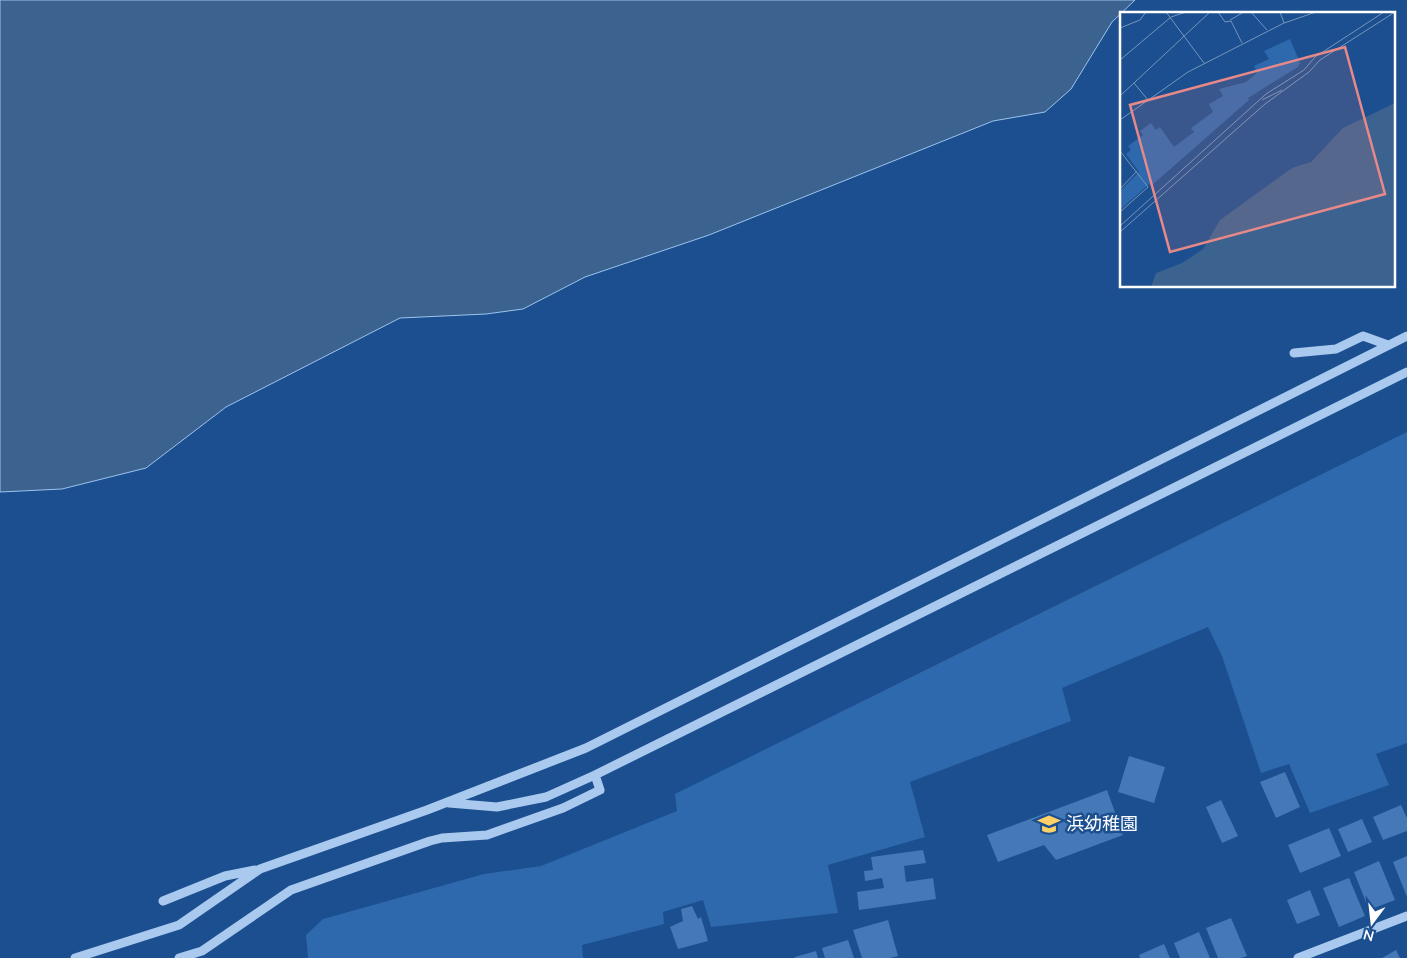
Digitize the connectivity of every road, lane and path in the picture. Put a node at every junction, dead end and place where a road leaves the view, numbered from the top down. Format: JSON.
{"nodes":[{"id":1,"x":1407,"y":336,"type":"edge"},
{"id":2,"x":1388,"y":345,"type":"junction"},
{"id":3,"x":1294,"y":353,"type":"dead end"},
{"id":4,"x":1407,"y":372,"type":"edge"},
{"id":5,"x":595,"y":775,"type":"junction"},
{"id":6,"x":446,"y":803,"type":"junction"},
{"id":7,"x":260,"y":869,"type":"junction"},
{"id":8,"x":163,"y":901,"type":"dead end"},
{"id":9,"x":1407,"y":916,"type":"edge"},
{"id":10,"x":75,"y":958,"type":"edge"},
{"id":11,"x":180,"y":958,"type":"edge"},
{"id":12,"x":1298,"y":958,"type":"edge"}],
"edges":[{"from":1,"to":2,"type":"street"},
{"from":2,"to":3,"type":"street"},
{"from":2,"to":6,"type":"street"},
{"from":4,"to":5,"type":"street"},
{"from":5,"to":6,"type":"street"},
{"from":5,"to":11,"type":"street"},
{"from":6,"to":7,"type":"street"},
{"from":7,"to":8,"type":"street"},
{"from":7,"to":10,"type":"street"},
{"from":9,"to":12,"type":"street"}]}
